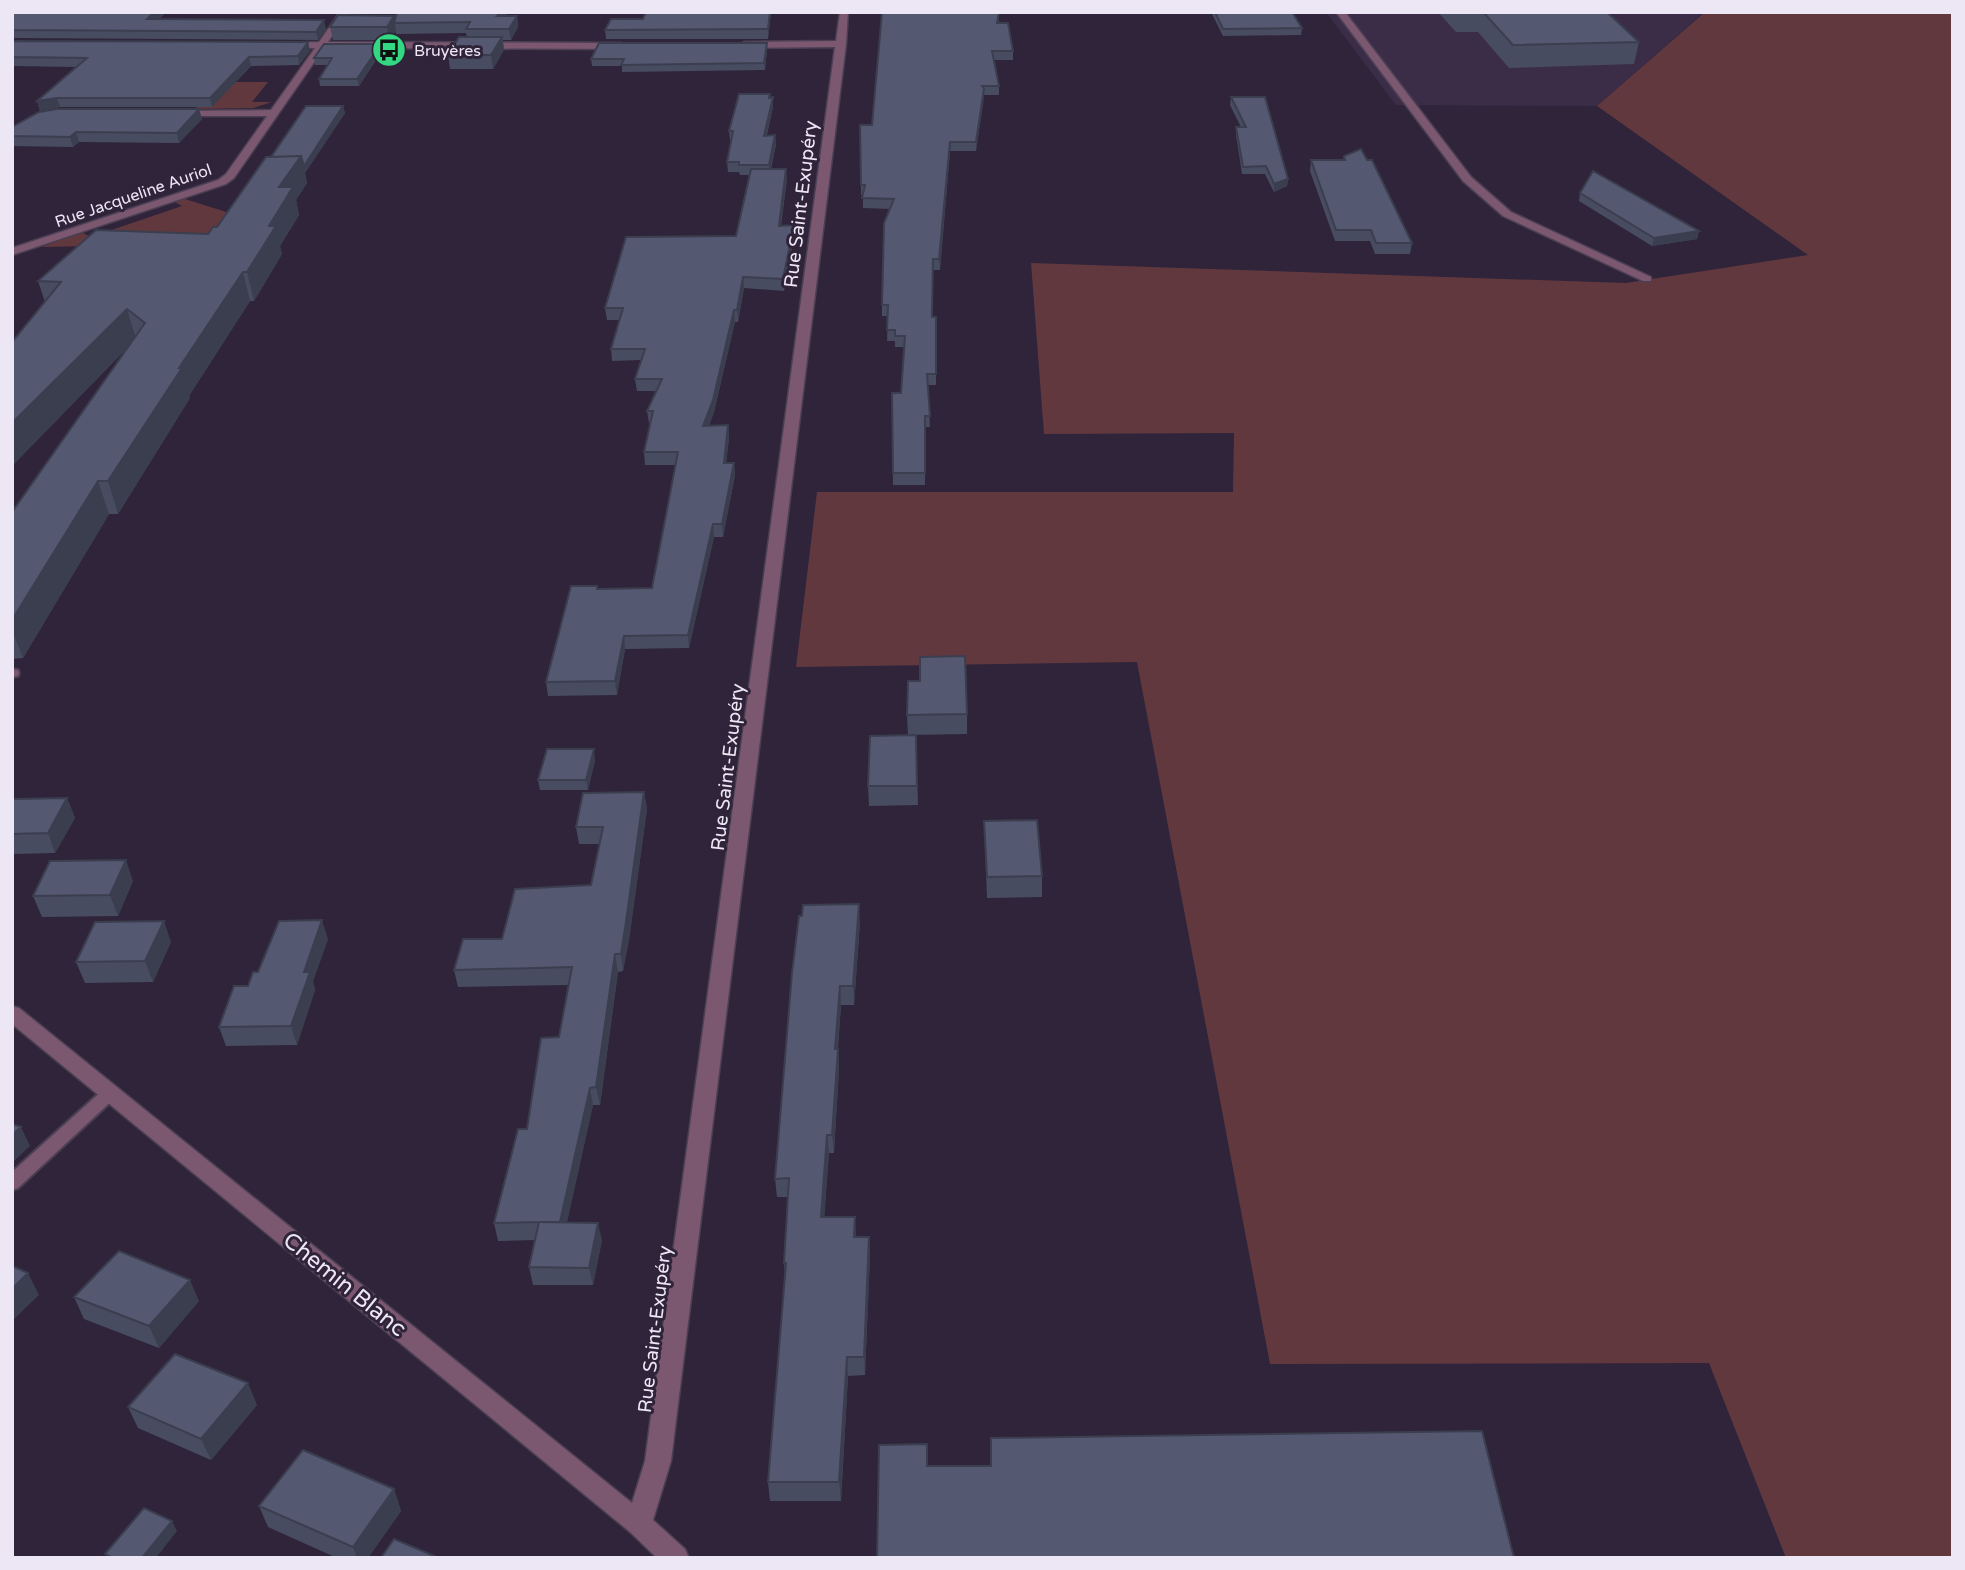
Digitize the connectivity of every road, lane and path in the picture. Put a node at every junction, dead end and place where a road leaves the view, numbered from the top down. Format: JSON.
{"nodes":[{"id":1,"x":345,"y":12,"type":"edge"},
{"id":2,"x":844,"y":12,"type":"edge"},
{"id":3,"x":1340,"y":12,"type":"edge"},
{"id":4,"x":842,"y":44,"type":"junction"},
{"id":5,"x":730,"y":45,"type":"edge"},
{"id":6,"x":277,"y":46,"type":"edge"},
{"id":7,"x":322,"y":46,"type":"junction"},
{"id":8,"x":632,"y":46,"type":"edge"},
{"id":9,"x":169,"y":113,"type":"edge"},
{"id":10,"x":275,"y":114,"type":"junction"},
{"id":11,"x":12,"y":252,"type":"edge"},
{"id":12,"x":1647,"y":279,"type":"dead end"},
{"id":13,"x":12,"y":1013,"type":"edge"},
{"id":14,"x":111,"y":1092,"type":"junction"},
{"id":15,"x":12,"y":1183,"type":"edge"},
{"id":16,"x":639,"y":1524,"type":"junction"},
{"id":17,"x":676,"y":1558,"type":"edge"}],
"edges":[{"from":1,"to":7,"type":"street","name":"Rue Jacqueline Auriol"},
{"from":2,"to":4,"type":"street","name":"Rue Saint-Exupéry"},
{"from":3,"to":12,"type":"street"},
{"from":4,"to":5,"type":"street"},
{"from":4,"to":16,"type":"street","name":"Rue Saint-Exupéry"},
{"from":6,"to":7,"type":"street"},
{"from":7,"to":8,"type":"street"},
{"from":7,"to":10,"type":"street","name":"Rue Jacqueline Auriol"},
{"from":9,"to":10,"type":"street"},
{"from":10,"to":11,"type":"street","name":"Rue Jacqueline Auriol"},
{"from":13,"to":14,"type":"street","name":"Chemin Blanc"},
{"from":14,"to":15,"type":"lane"},
{"from":14,"to":16,"type":"street","name":"Chemin Blanc"},
{"from":16,"to":17,"type":"street","name":"Chemin Blanc"}]}
